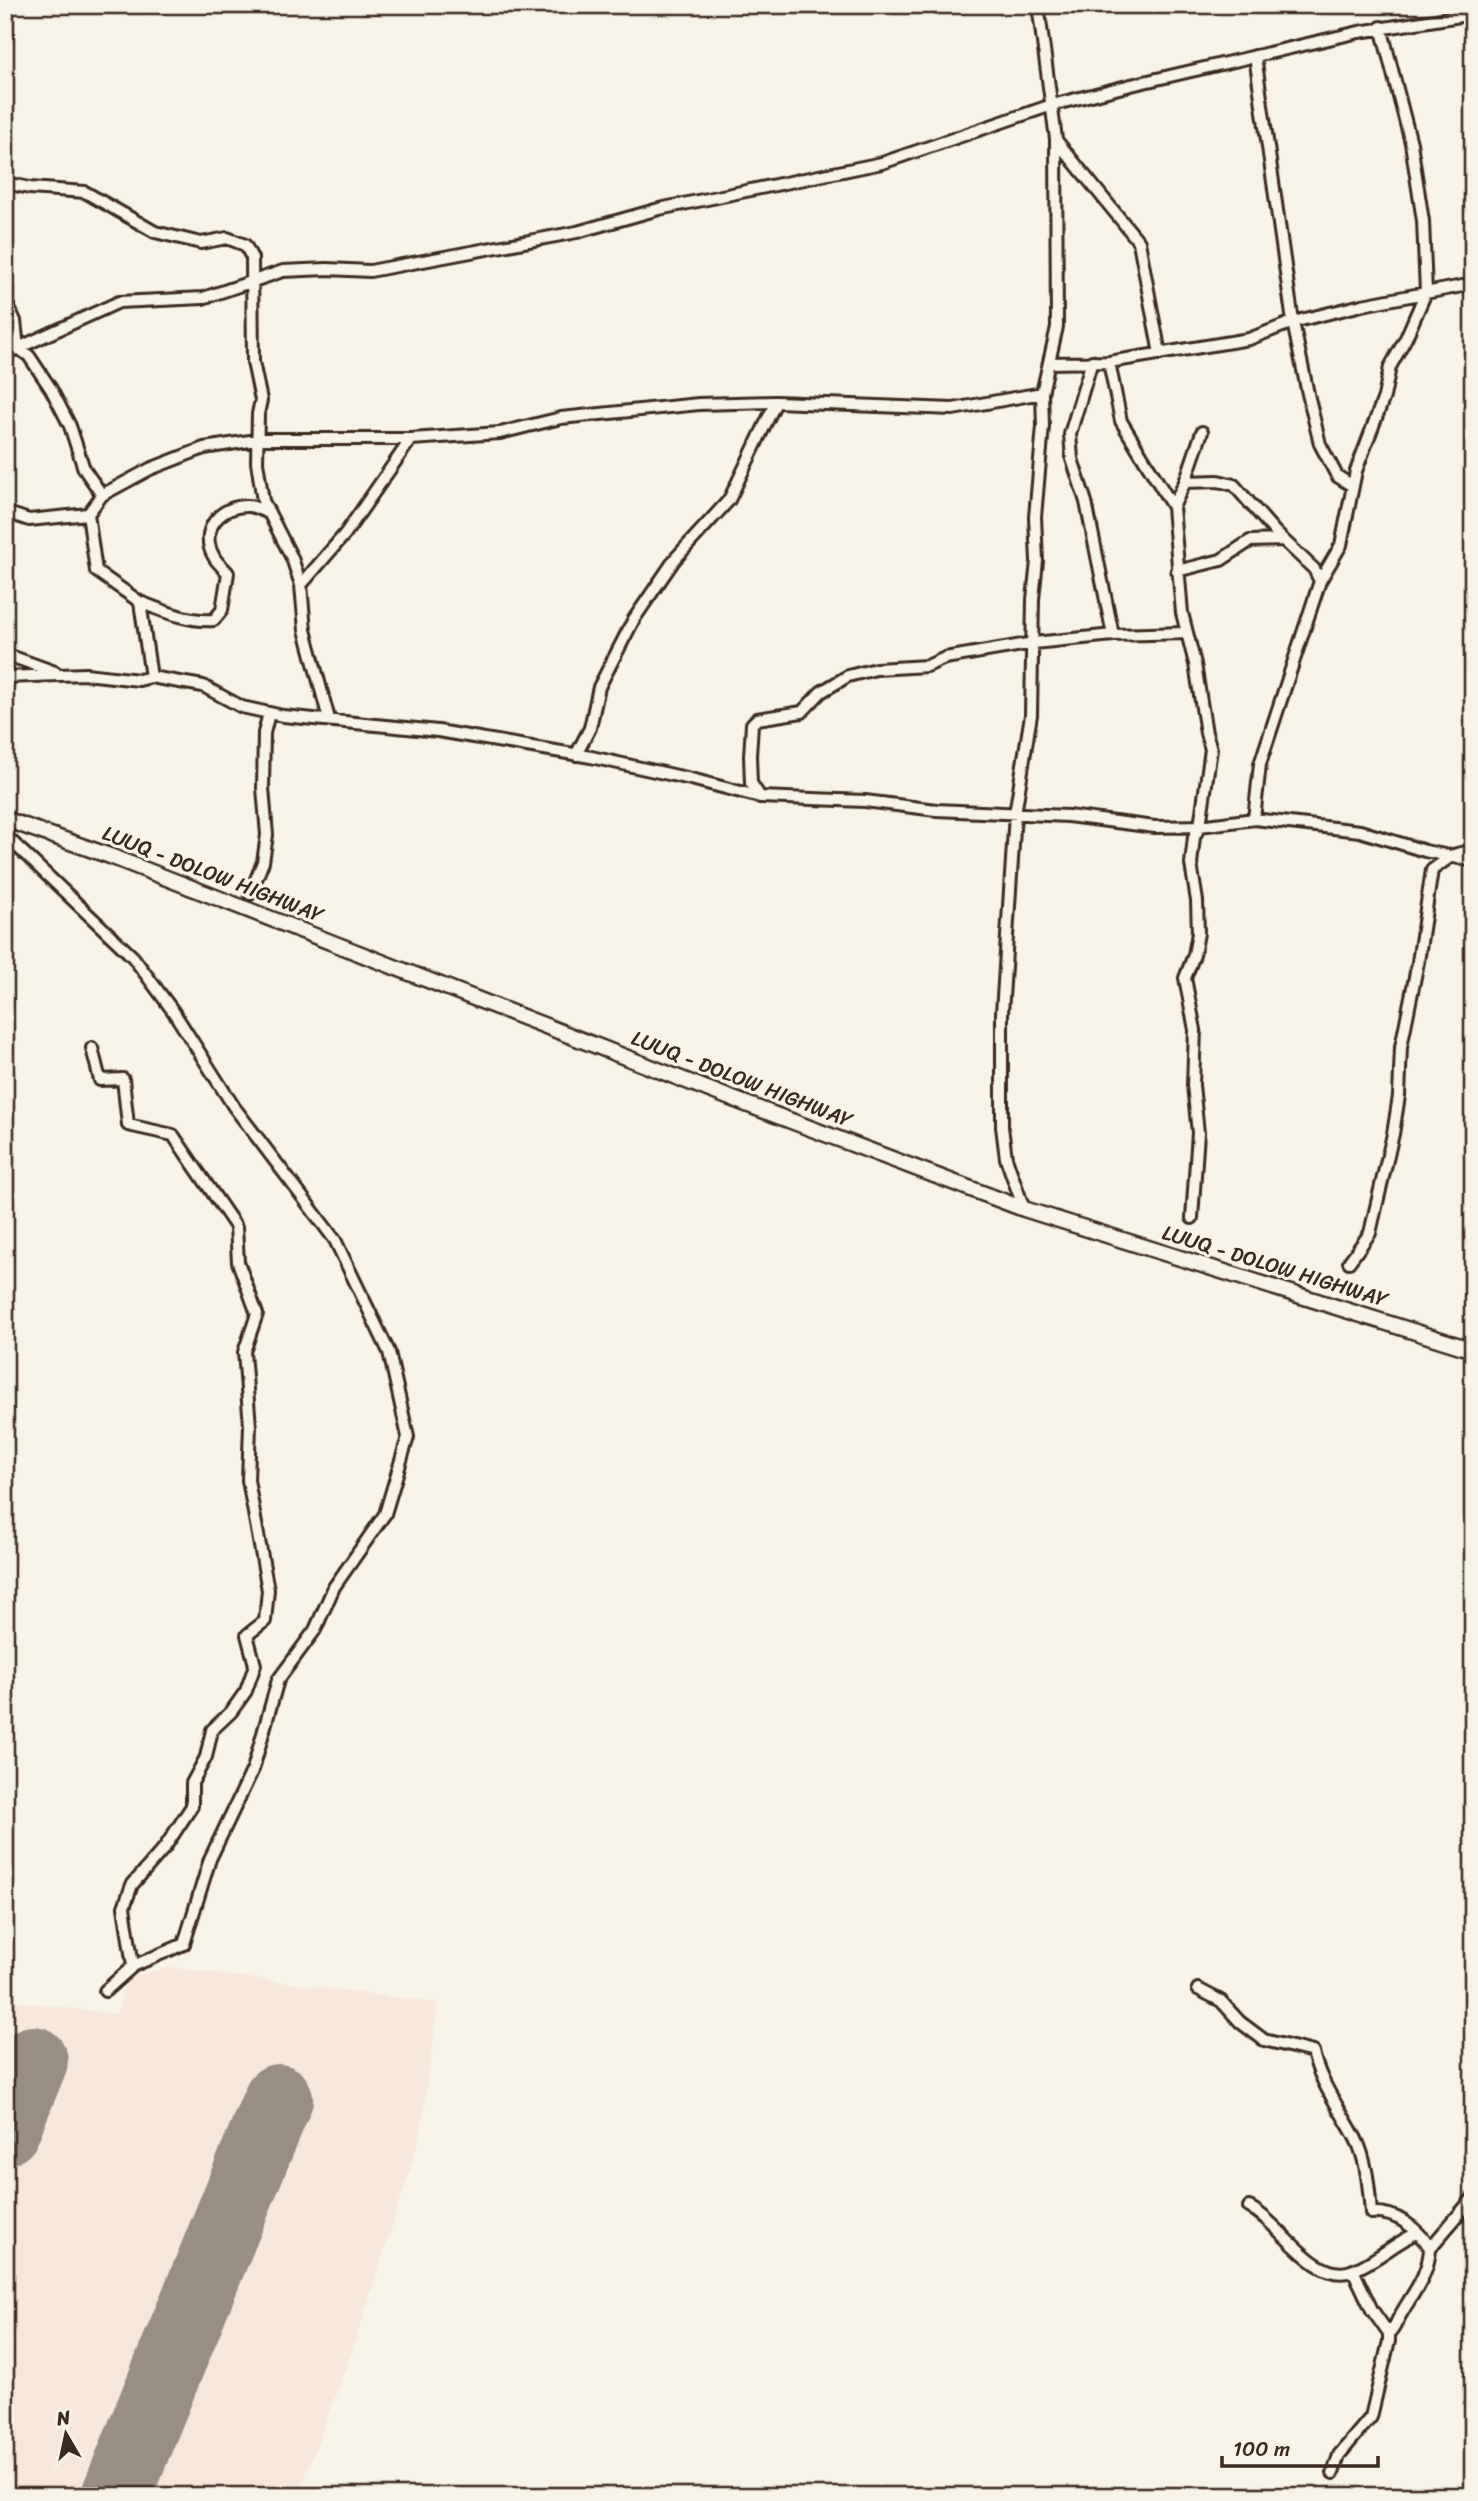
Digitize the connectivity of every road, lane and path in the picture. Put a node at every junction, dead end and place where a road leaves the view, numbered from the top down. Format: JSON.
{"nodes":[{"id":1,"x":1038,"y":5,"type":"edge"},
{"id":2,"x":1473,"y":14,"type":"edge"},
{"id":3,"x":1381,"y":27,"type":"junction"},
{"id":4,"x":1255,"y":56,"type":"junction"},
{"id":5,"x":1052,"y":105,"type":"junction"},
{"id":6,"x":1056,"y":139,"type":"junction"},
{"id":7,"x":5,"y":183,"type":"edge"},
{"id":8,"x":251,"y":282,"type":"junction"},
{"id":9,"x":1473,"y":284,"type":"edge"},
{"id":10,"x":1426,"y":292,"type":"junction"},
{"id":11,"x":5,"y":300,"type":"edge"},
{"id":12,"x":1293,"y":322,"type":"junction"},
{"id":13,"x":18,"y":348,"type":"junction"},
{"id":14,"x":5,"y":354,"type":"edge"},
{"id":15,"x":1160,"y":354,"type":"junction"},
{"id":16,"x":1092,"y":361,"type":"junction"},
{"id":17,"x":1109,"y":362,"type":"junction"},
{"id":18,"x":1049,"y":363,"type":"junction"},
{"id":19,"x":1042,"y":393,"type":"junction"},
{"id":20,"x":776,"y":402,"type":"junction"},
{"id":21,"x":1202,"y":432,"type":"dead end"},
{"id":22,"x":411,"y":439,"type":"junction"},
{"id":23,"x":257,"y":440,"type":"junction"},
{"id":24,"x":1185,"y":482,"type":"junction"},
{"id":25,"x":1351,"y":485,"type":"junction"},
{"id":26,"x":102,"y":495,"type":"junction"},
{"id":27,"x":1173,"y":507,"type":"junction"},
{"id":28,"x":5,"y":512,"type":"edge"},
{"id":29,"x":269,"y":513,"type":"junction"},
{"id":30,"x":89,"y":514,"type":"junction"},
{"id":31,"x":1283,"y":540,"type":"junction"},
{"id":32,"x":1177,"y":571,"type":"junction"},
{"id":33,"x":1320,"y":581,"type":"junction"},
{"id":34,"x":301,"y":585,"type":"junction"},
{"id":35,"x":140,"y":602,"type":"junction"},
{"id":36,"x":1186,"y":634,"type":"junction"},
{"id":37,"x":1113,"y":635,"type":"junction"},
{"id":38,"x":1034,"y":643,"type":"junction"},
{"id":39,"x":5,"y":654,"type":"edge"},
{"id":40,"x":63,"y":675,"type":"junction"},
{"id":41,"x":5,"y":677,"type":"edge"},
{"id":42,"x":151,"y":677,"type":"junction"},
{"id":43,"x":269,"y":713,"type":"junction"},
{"id":44,"x":329,"y":719,"type":"junction"},
{"id":45,"x":576,"y":755,"type":"junction"},
{"id":46,"x":760,"y":797,"type":"junction"},
{"id":47,"x":1015,"y":814,"type":"junction"},
{"id":48,"x":1254,"y":819,"type":"junction"},
{"id":49,"x":5,"y":820,"type":"edge"},
{"id":50,"x":1200,"y":826,"type":"junction"},
{"id":51,"x":5,"y":835,"type":"edge"},
{"id":52,"x":1473,"y":850,"type":"edge"},
{"id":53,"x":1453,"y":855,"type":"junction"},
{"id":54,"x":1473,"y":861,"type":"edge"},
{"id":55,"x":250,"y":894,"type":"dead end"},
{"id":56,"x":92,"y":1048,"type":"dead end"},
{"id":57,"x":1024,"y":1209,"type":"junction"},
{"id":58,"x":1192,"y":1218,"type":"dead end"},
{"id":59,"x":1349,"y":1262,"type":"dead end"},
{"id":60,"x":1473,"y":1350,"type":"edge"},
{"id":61,"x":132,"y":1966,"type":"junction"},
{"id":62,"x":1198,"y":1989,"type":"dead end"},
{"id":63,"x":105,"y":1991,"type":"dead end"},
{"id":64,"x":1473,"y":2198,"type":"edge"},
{"id":65,"x":1249,"y":2207,"type":"dead end"},
{"id":66,"x":1418,"y":2233,"type":"junction"},
{"id":67,"x":1430,"y":2248,"type":"junction"},
{"id":68,"x":1353,"y":2270,"type":"junction"},
{"id":69,"x":1389,"y":2334,"type":"junction"},
{"id":70,"x":1334,"y":2473,"type":"dead end"}],
"edges":[{"from":1,"to":5,"type":"street"},
{"from":2,"to":3,"type":"street"},
{"from":3,"to":4,"type":"street"},
{"from":3,"to":10,"type":"street"},
{"from":4,"to":5,"type":"street"},
{"from":4,"to":12,"type":"street"},
{"from":5,"to":6,"type":"street"},
{"from":5,"to":8,"type":"street"},
{"from":6,"to":15,"type":"street"},
{"from":6,"to":18,"type":"street"},
{"from":7,"to":8,"type":"street"},
{"from":8,"to":13,"type":"street"},
{"from":8,"to":23,"type":"street"},
{"from":9,"to":10,"type":"street"},
{"from":10,"to":12,"type":"street"},
{"from":10,"to":25,"type":"street"},
{"from":11,"to":13,"type":"street"},
{"from":12,"to":15,"type":"street"},
{"from":12,"to":25,"type":"street"},
{"from":13,"to":14,"type":"street"},
{"from":13,"to":26,"type":"street"},
{"from":15,"to":17,"type":"street"},
{"from":16,"to":17,"type":"street"},
{"from":16,"to":18,"type":"street"},
{"from":16,"to":37,"type":"street"},
{"from":17,"to":27,"type":"street"},
{"from":18,"to":19,"type":"street"},
{"from":19,"to":20,"type":"street"},
{"from":19,"to":38,"type":"street"},
{"from":20,"to":22,"type":"street"},
{"from":20,"to":45,"type":"street"},
{"from":21,"to":24,"type":"street"},
{"from":22,"to":23,"type":"street"},
{"from":22,"to":34,"type":"street"},
{"from":23,"to":26,"type":"street"},
{"from":23,"to":29,"type":"street"},
{"from":24,"to":27,"type":"street"},
{"from":24,"to":31,"type":"street"},
{"from":25,"to":33,"type":"street"},
{"from":26,"to":30,"type":"street"},
{"from":27,"to":32,"type":"street"},
{"from":28,"to":30,"type":"street"},
{"from":29,"to":34,"type":"street"},
{"from":29,"to":35,"type":"street"},
{"from":30,"to":35,"type":"street"},
{"from":31,"to":32,"type":"street"},
{"from":31,"to":33,"type":"street"},
{"from":32,"to":36,"type":"street"},
{"from":33,"to":48,"type":"street"},
{"from":34,"to":44,"type":"street"},
{"from":35,"to":42,"type":"street"},
{"from":36,"to":37,"type":"street"},
{"from":36,"to":50,"type":"street"},
{"from":37,"to":38,"type":"street"},
{"from":38,"to":46,"type":"street"},
{"from":38,"to":47,"type":"street"},
{"from":39,"to":40,"type":"street"},
{"from":40,"to":41,"type":"street"},
{"from":40,"to":42,"type":"street"},
{"from":42,"to":43,"type":"street"},
{"from":43,"to":44,"type":"street"},
{"from":43,"to":55,"type":"street"},
{"from":44,"to":45,"type":"street"},
{"from":45,"to":46,"type":"street"},
{"from":46,"to":47,"type":"street"},
{"from":47,"to":50,"type":"street"},
{"from":47,"to":57,"type":"street"},
{"from":48,"to":50,"type":"street"},
{"from":48,"to":53,"type":"street"},
{"from":49,"to":57,"type":"main road","name":"LUUQ - DOLOW HIGHWAY"},
{"from":50,"to":58,"type":"street"},
{"from":51,"to":61,"type":"street"},
{"from":52,"to":53,"type":"street"},
{"from":53,"to":54,"type":"street"},
{"from":53,"to":59,"type":"street"},
{"from":56,"to":61,"type":"street"},
{"from":57,"to":60,"type":"main road","name":"LUUQ - DOLOW HIGHWAY"},
{"from":61,"to":63,"type":"street"},
{"from":62,"to":66,"type":"street"},
{"from":64,"to":67,"type":"street"},
{"from":65,"to":68,"type":"street"},
{"from":66,"to":67,"type":"street"},
{"from":66,"to":68,"type":"street"},
{"from":67,"to":69,"type":"street"},
{"from":68,"to":69,"type":"street"},
{"from":69,"to":70,"type":"street"}]}
